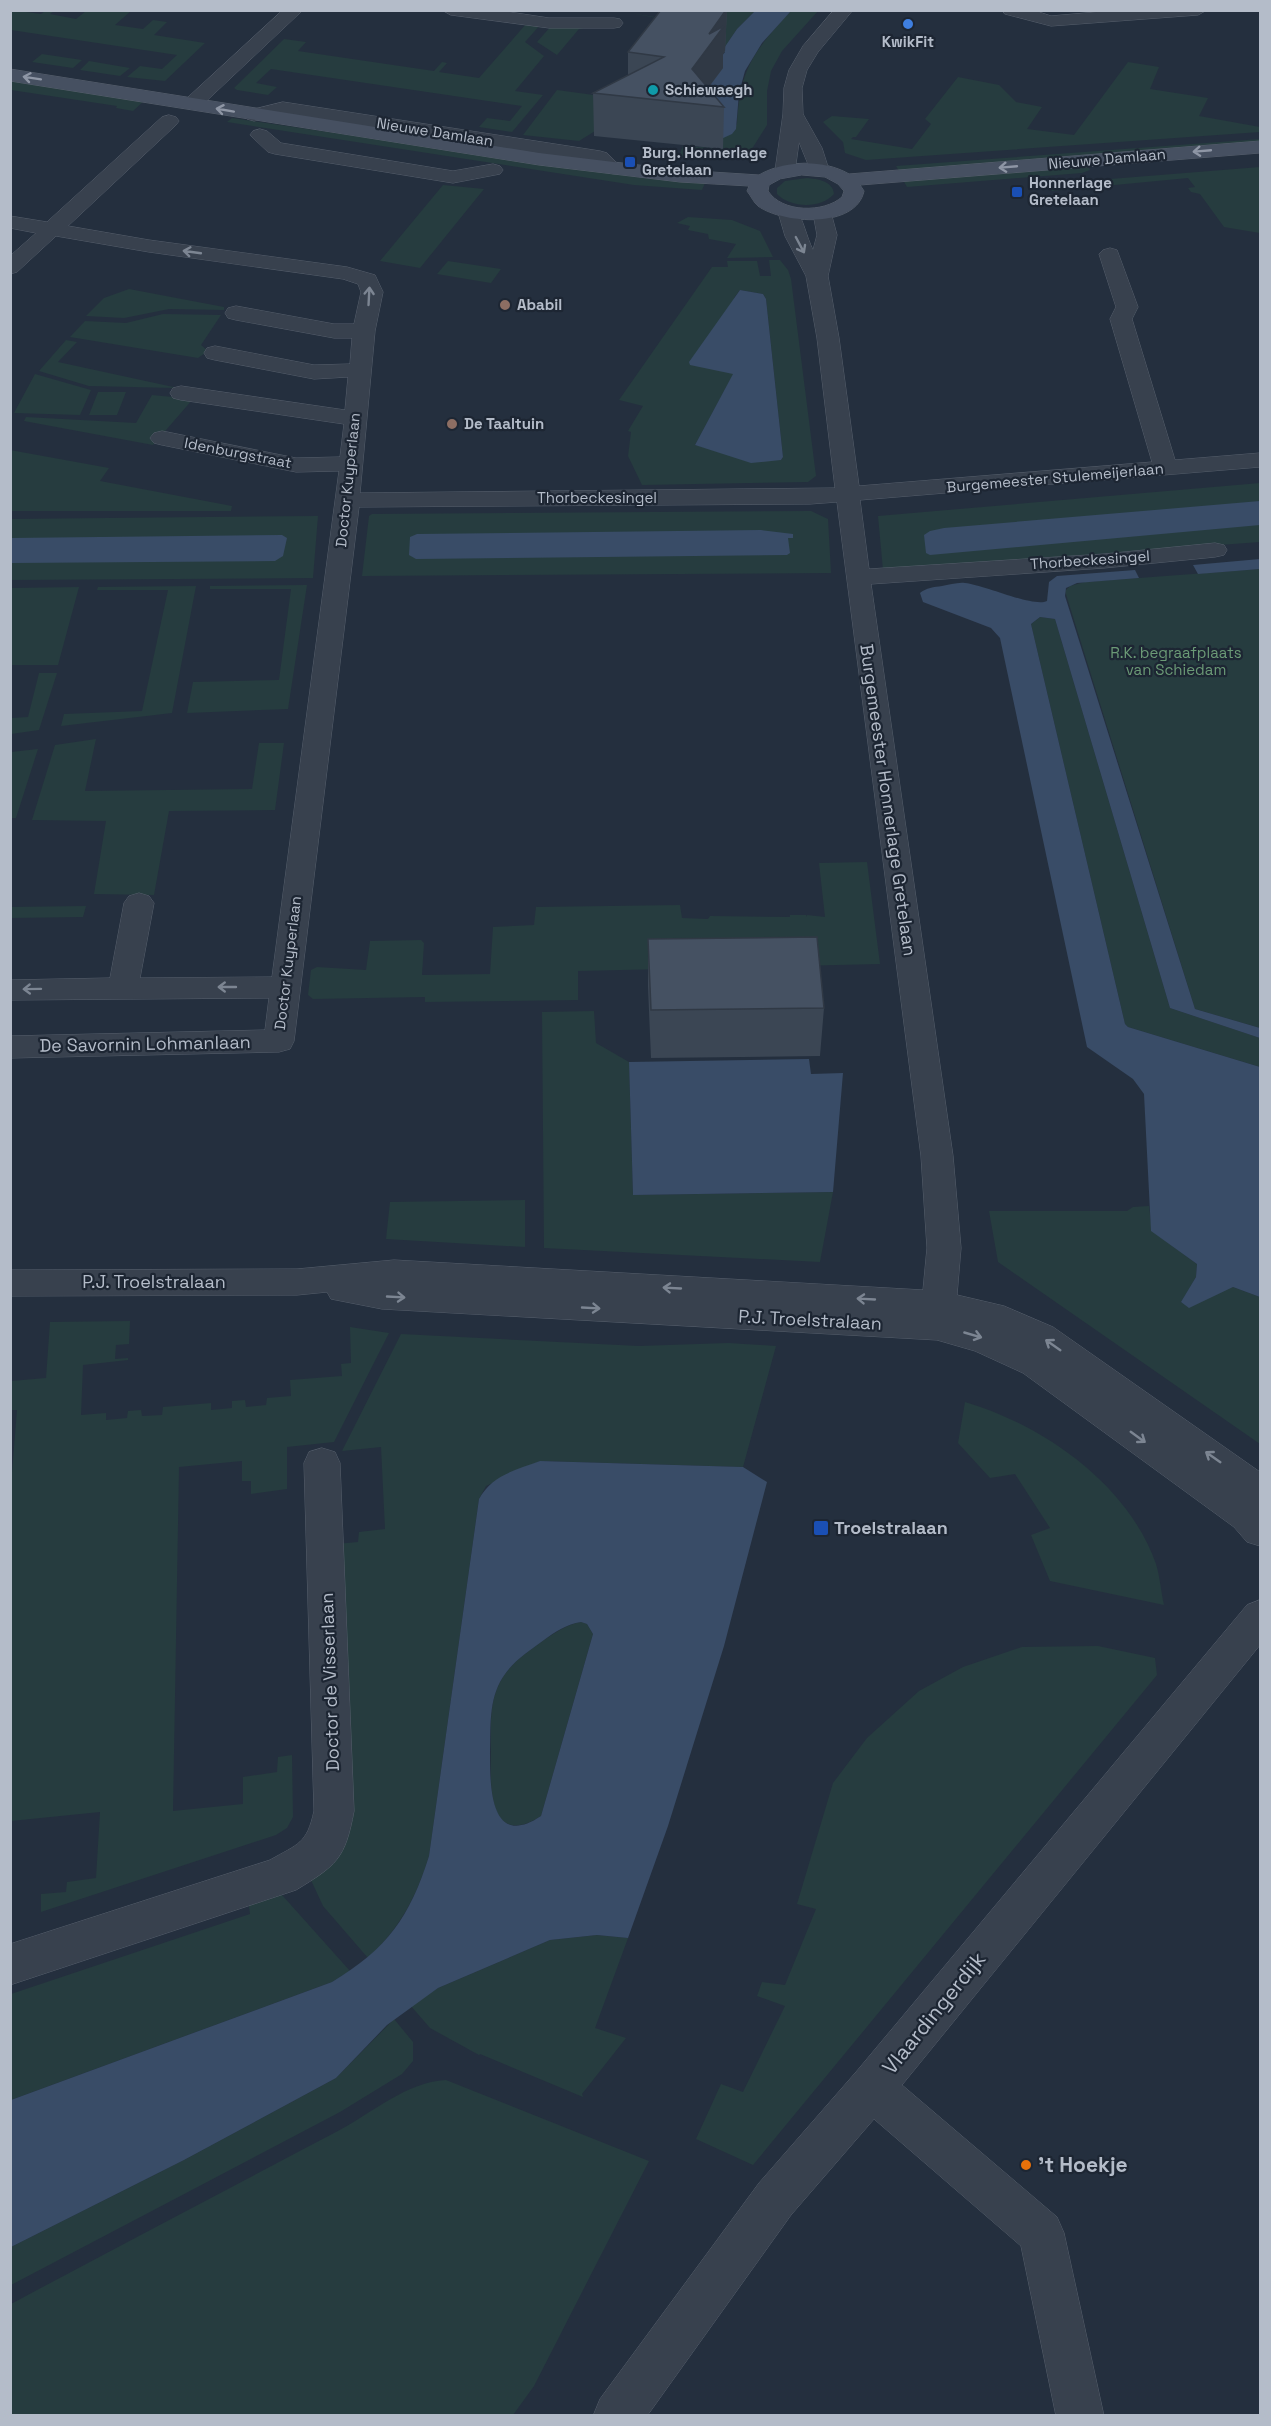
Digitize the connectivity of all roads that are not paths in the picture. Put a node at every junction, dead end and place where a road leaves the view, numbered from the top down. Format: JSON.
{"nodes":[{"id":1,"x":294,"y":10,"type":"edge"},
{"id":2,"x":451,"y":10,"type":"edge"},
{"id":3,"x":844,"y":10,"type":"edge"},
{"id":4,"x":1011,"y":10,"type":"edge"},
{"id":5,"x":1198,"y":10,"type":"edge"},
{"id":6,"x":614,"y":22,"type":"dead end"},
{"id":7,"x":10,"y":75,"type":"edge"},
{"id":8,"x":192,"y":104,"type":"junction"},
{"id":9,"x":794,"y":114,"type":"junction"},
{"id":10,"x":142,"y":116,"type":"dead end"},
{"id":11,"x":169,"y":121,"type":"junction"},
{"id":12,"x":193,"y":124,"type":"dead end"},
{"id":13,"x":257,"y":125,"type":"junction"},
{"id":14,"x":237,"y":131,"type":"dead end"},
{"id":15,"x":1260,"y":147,"type":"edge"},
{"id":16,"x":1260,"y":164,"type":"edge"},
{"id":17,"x":819,"y":170,"type":"junction"},
{"id":18,"x":785,"y":171,"type":"junction"},
{"id":19,"x":850,"y":188,"type":"junction"},
{"id":20,"x":761,"y":191,"type":"junction"},
{"id":21,"x":652,"y":192,"type":"dead end"},
{"id":22,"x":675,"y":194,"type":"dead end"},
{"id":23,"x":710,"y":197,"type":"dead end"},
{"id":24,"x":738,"y":199,"type":"dead end"},
{"id":25,"x":788,"y":212,"type":"junction"},
{"id":26,"x":823,"y":213,"type":"junction"},
{"id":27,"x":10,"y":222,"type":"edge"},
{"id":28,"x":52,"y":229,"type":"junction"},
{"id":29,"x":1110,"y":254,"type":"dead end"},
{"id":30,"x":10,"y":268,"type":"edge"},
{"id":31,"x":817,"y":276,"type":"junction"},
{"id":32,"x":236,"y":313,"type":"dead end"},
{"id":33,"x":364,"y":331,"type":"junction"},
{"id":34,"x":215,"y":353,"type":"dead end"},
{"id":35,"x":359,"y":370,"type":"junction"},
{"id":36,"x":181,"y":393,"type":"dead end"},
{"id":37,"x":354,"y":417,"type":"junction"},
{"id":38,"x":162,"y":438,"type":"dead end"},
{"id":39,"x":1260,"y":460,"type":"edge"},
{"id":40,"x":351,"y":464,"type":"junction"},
{"id":41,"x":1166,"y":469,"type":"junction"},
{"id":42,"x":849,"y":494,"type":"junction"},
{"id":43,"x":346,"y":500,"type":"junction"},
{"id":44,"x":1215,"y":549,"type":"dead end"},
{"id":45,"x":858,"y":577,"type":"junction"},
{"id":46,"x":139,"y":903,"type":"dead end"},
{"id":47,"x":285,"y":987,"type":"junction"},
{"id":48,"x":123,"y":988,"type":"junction"},
{"id":49,"x":10,"y":990,"type":"edge"},
{"id":50,"x":279,"y":1041,"type":"joint"},
{"id":51,"x":10,"y":1047,"type":"edge"},
{"id":52,"x":10,"y":1283,"type":"edge"},
{"id":53,"x":938,"y":1315,"type":"junction"},
{"id":54,"x":322,"y":1463,"type":"dead end"},
{"id":55,"x":1260,"y":1491,"type":"edge"},
{"id":56,"x":1260,"y":1532,"type":"edge"},
{"id":57,"x":1260,"y":1617,"type":"edge"},
{"id":58,"x":10,"y":1965,"type":"edge"},
{"id":59,"x":872,"y":2088,"type":"junction"},
{"id":60,"x":617,"y":2415,"type":"edge"},
{"id":61,"x":1080,"y":2415,"type":"edge"}],
"edges":[{"from":1,"to":8,"type":"street"},
{"from":2,"to":6,"type":"street"},
{"from":3,"to":9,"type":"street"},
{"from":4,"to":5,"type":"street"},
{"from":8,"to":7,"type":"street","name":"Nieuwe Damlaan","one_way":true},
{"from":13,"to":8,"type":"street","name":"Nieuwe Damlaan","one_way":true},
{"from":9,"to":17,"type":"street"},
{"from":9,"to":18,"type":"street"},
{"from":10,"to":11,"type":"street"},
{"from":11,"to":12,"type":"street"},
{"from":11,"to":28,"type":"street"},
{"from":13,"to":14,"type":"street","name":"Nieuwe Damlaan"},
{"from":13,"to":20,"type":"street","name":"Nieuwe Damlaan"},
{"from":13,"to":21,"type":"street","name":"Nieuwe Damlaan"},
{"from":15,"to":19,"type":"street","name":"Nieuwe Damlaan","one_way":true},
{"from":16,"to":19,"type":"street","name":"Nieuwe Damlaan"},
{"from":17,"to":18,"type":"street"},
{"from":17,"to":19,"type":"street"},
{"from":18,"to":20,"type":"street"},
{"from":19,"to":26,"type":"street"},
{"from":20,"to":24,"type":"street"},
{"from":20,"to":25,"type":"street"},
{"from":22,"to":23,"type":"street"},
{"from":25,"to":26,"type":"street"},
{"from":25,"to":31,"type":"street","name":"Burgemeester Honnerlage Gretelaan","one_way":true},
{"from":26,"to":31,"type":"street","name":"Burgemeester Honnerlage Gretelaan"},
{"from":27,"to":28,"type":"street","name":"Doctor Kuyperlaan"},
{"from":28,"to":30,"type":"street"},
{"from":33,"to":28,"type":"street","name":"Doctor Kuyperlaan","one_way":true},
{"from":29,"to":41,"type":"street"},
{"from":31,"to":42,"type":"street","name":"Burgemeester Honnerlage Gretelaan"},
{"from":32,"to":33,"type":"street"},
{"from":33,"to":35,"type":"street","name":"Doctor Kuyperlaan"},
{"from":34,"to":35,"type":"street"},
{"from":35,"to":37,"type":"street","name":"Doctor Kuyperlaan"},
{"from":36,"to":37,"type":"street"},
{"from":37,"to":40,"type":"street","name":"Doctor Kuyperlaan"},
{"from":38,"to":40,"type":"street","name":"Idenburgstraat"},
{"from":39,"to":41,"type":"street","name":"Burgemeester Stulemeijerlaan"},
{"from":40,"to":43,"type":"street","name":"Doctor Kuyperlaan"},
{"from":41,"to":42,"type":"street","name":"Burgemeester Stulemeijerlaan"},
{"from":42,"to":43,"type":"street","name":"Thorbeckesingel"},
{"from":42,"to":45,"type":"street","name":"Burgemeester Honnerlage Gretelaan"},
{"from":43,"to":47,"type":"street","name":"Doctor Kuyperlaan"},
{"from":44,"to":45,"type":"street","name":"Thorbeckesingel"},
{"from":45,"to":53,"type":"street","name":"Burgemeester Honnerlage Gretelaan"},
{"from":46,"to":48,"type":"street"},
{"from":47,"to":48,"type":"street","one_way":true},
{"from":47,"to":50,"type":"street","name":"Doctor Kuyperlaan"},
{"from":48,"to":49,"type":"street","one_way":true},
{"from":50,"to":51,"type":"street","name":"De Savornin Lohmanlaan"},
{"from":52,"to":53,"type":"street","name":"P.J. Troelstralaan"},
{"from":55,"to":53,"type":"street","name":"P.J. Troelstralaan","one_way":true},
{"from":53,"to":56,"type":"street","name":"P.J. Troelstralaan","one_way":true},
{"from":54,"to":58,"type":"street","name":"Doctor de Visserlaan"},
{"from":57,"to":59,"type":"street","name":"Vlaardingerdijk"},
{"from":59,"to":60,"type":"street","name":"Vlaardingerdijk"},
{"from":59,"to":61,"type":"street"}]}
